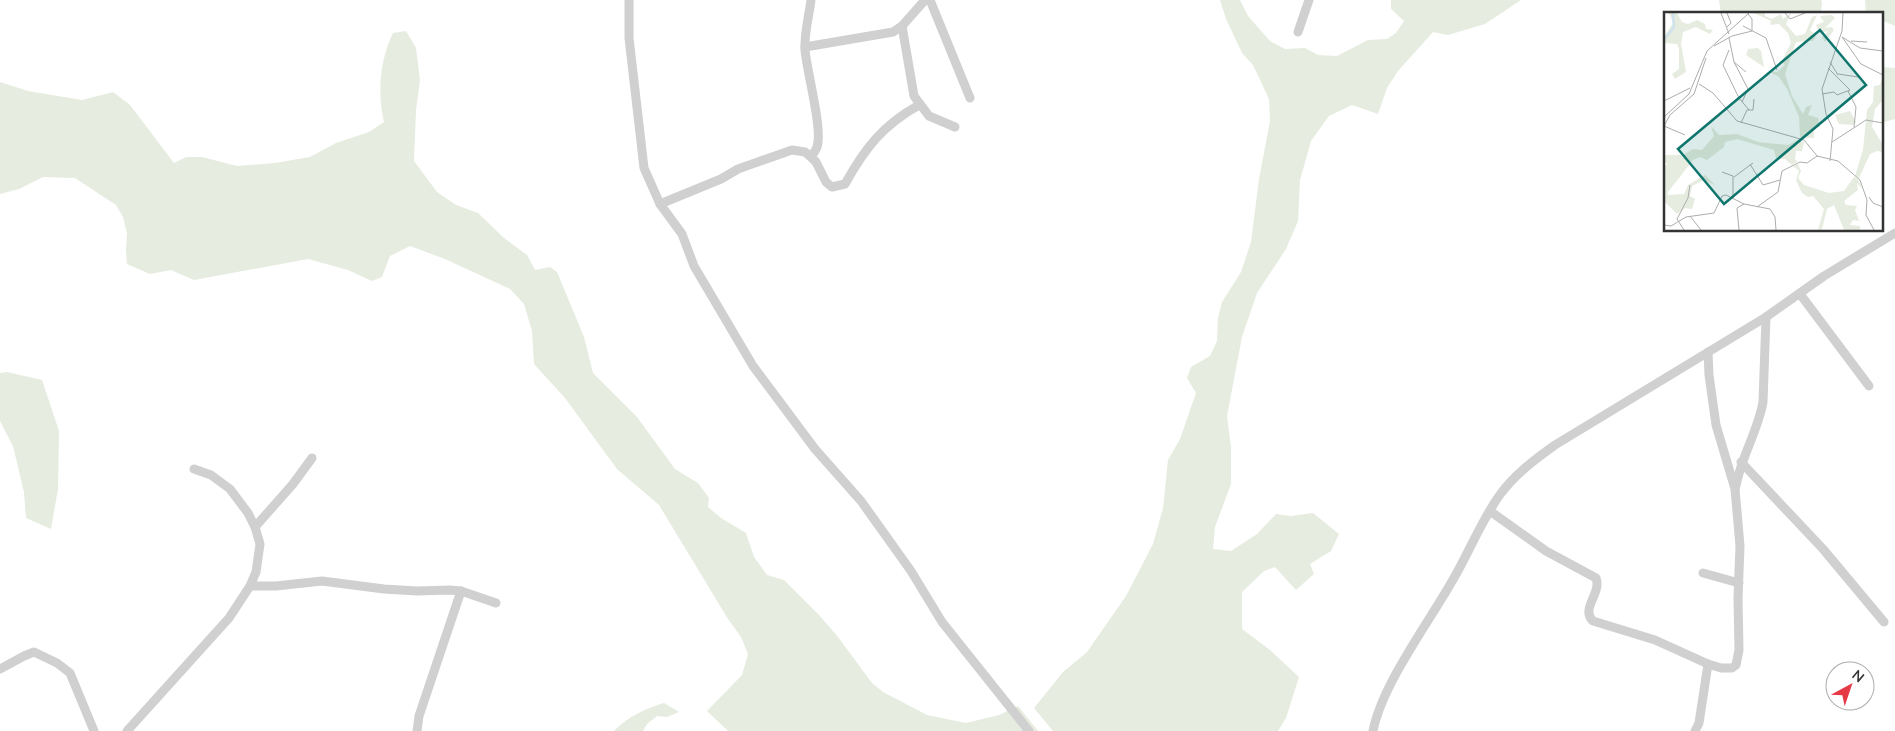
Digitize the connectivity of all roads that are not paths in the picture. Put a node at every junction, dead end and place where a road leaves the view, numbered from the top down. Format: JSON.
{"nodes":[{"id":1,"x":629,"y":0,"type":"edge"},
{"id":2,"x":811,"y":0,"type":"edge"},
{"id":3,"x":925,"y":0,"type":"edge"},
{"id":4,"x":930,"y":0,"type":"edge"},
{"id":5,"x":1309,"y":0,"type":"edge"},
{"id":6,"x":902,"y":26,"type":"junction"},
{"id":7,"x":1298,"y":32,"type":"dead end"},
{"id":8,"x":805,"y":47,"type":"junction"},
{"id":9,"x":970,"y":98,"type":"dead end"},
{"id":10,"x":919,"y":105,"type":"junction"},
{"id":11,"x":955,"y":127,"type":"dead end"},
{"id":12,"x":811,"y":157,"type":"junction"},
{"id":13,"x":660,"y":204,"type":"junction"},
{"id":14,"x":1895,"y":233,"type":"edge"},
{"id":15,"x":1800,"y":294,"type":"junction"},
{"id":16,"x":1766,"y":318,"type":"junction"},
{"id":17,"x":1708,"y":352,"type":"junction"},
{"id":18,"x":1869,"y":386,"type":"dead end"},
{"id":19,"x":312,"y":458,"type":"dead end"},
{"id":20,"x":1741,"y":462,"type":"junction"},
{"id":21,"x":194,"y":469,"type":"dead end"},
{"id":22,"x":1735,"y":489,"type":"junction"},
{"id":23,"x":1490,"y":511,"type":"junction"},
{"id":24,"x":255,"y":527,"type":"junction"},
{"id":25,"x":1703,"y":573,"type":"dead end"},
{"id":26,"x":1739,"y":583,"type":"junction"},
{"id":27,"x":250,"y":586,"type":"junction"},
{"id":28,"x":461,"y":592,"type":"junction"},
{"id":29,"x":496,"y":603,"type":"dead end"},
{"id":30,"x":1884,"y":622,"type":"dead end"},
{"id":31,"x":1708,"y":664,"type":"junction"},
{"id":32,"x":0,"y":669,"type":"edge"},
{"id":33,"x":94,"y":731,"type":"edge"},
{"id":34,"x":127,"y":731,"type":"edge"},
{"id":35,"x":417,"y":731,"type":"edge"},
{"id":36,"x":1029,"y":731,"type":"edge"},
{"id":37,"x":1373,"y":731,"type":"edge"},
{"id":38,"x":1696,"y":731,"type":"edge"}],
"edges":[{"from":1,"to":13,"type":"street"},
{"from":2,"to":8,"type":"street"},
{"from":3,"to":6,"type":"street"},
{"from":4,"to":9,"type":"street"},
{"from":5,"to":7,"type":"street"},
{"from":6,"to":8,"type":"street"},
{"from":6,"to":10,"type":"street"},
{"from":8,"to":12,"type":"street"},
{"from":10,"to":11,"type":"street"},
{"from":10,"to":12,"type":"street"},
{"from":12,"to":13,"type":"street"},
{"from":13,"to":36,"type":"street"},
{"from":14,"to":15,"type":"street"},
{"from":15,"to":16,"type":"street"},
{"from":15,"to":18,"type":"street"},
{"from":16,"to":17,"type":"street"},
{"from":16,"to":20,"type":"street"},
{"from":17,"to":22,"type":"street"},
{"from":17,"to":23,"type":"street"},
{"from":19,"to":24,"type":"street"},
{"from":20,"to":22,"type":"street"},
{"from":20,"to":30,"type":"street"},
{"from":21,"to":24,"type":"street"},
{"from":22,"to":26,"type":"street"},
{"from":23,"to":31,"type":"street"},
{"from":23,"to":37,"type":"street"},
{"from":24,"to":27,"type":"street"},
{"from":25,"to":26,"type":"street"},
{"from":26,"to":31,"type":"street"},
{"from":27,"to":28,"type":"street"},
{"from":27,"to":34,"type":"street"},
{"from":28,"to":29,"type":"street"},
{"from":28,"to":35,"type":"street"},
{"from":31,"to":38,"type":"street"},
{"from":32,"to":33,"type":"street"}]}
